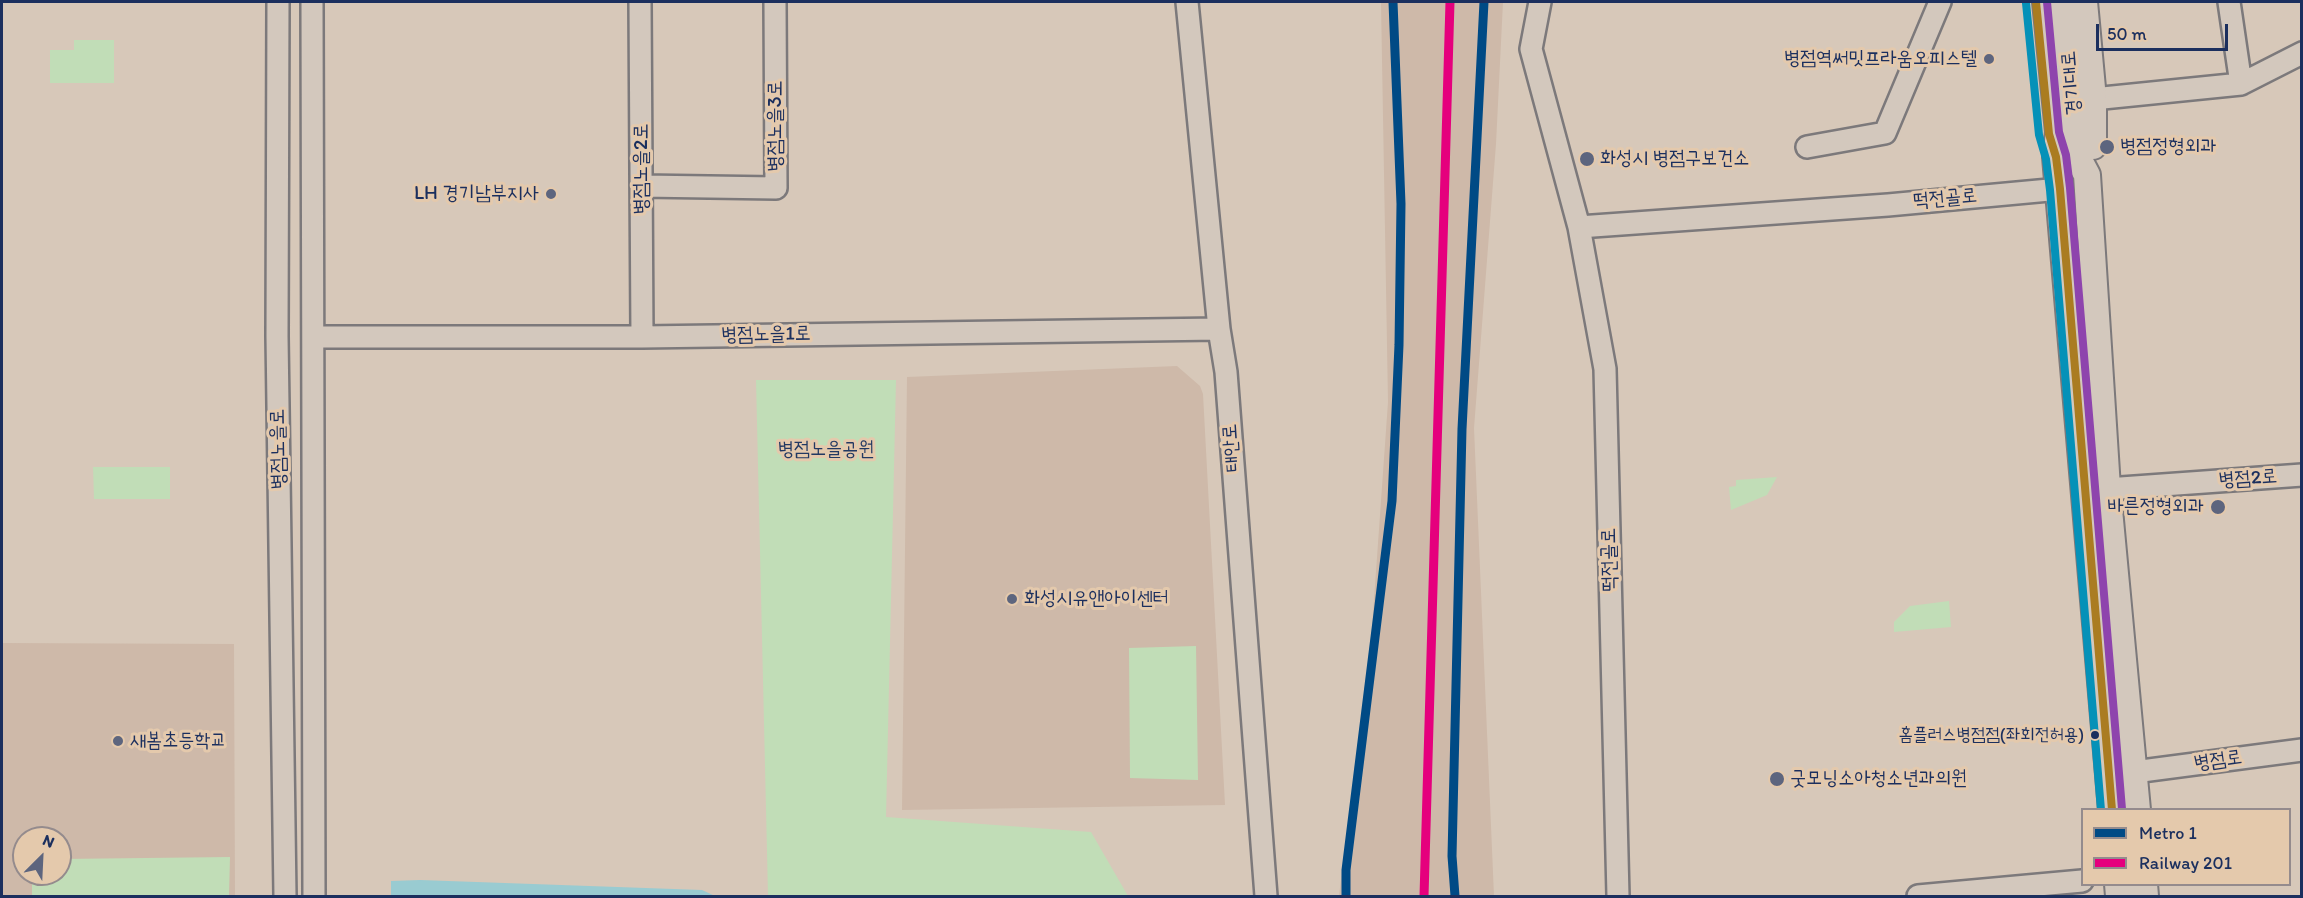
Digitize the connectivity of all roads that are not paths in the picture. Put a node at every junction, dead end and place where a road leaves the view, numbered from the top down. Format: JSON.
{"nodes":[{"id":1,"x":278,"y":2,"type":"edge"},
{"id":2,"x":312,"y":2,"type":"edge"},
{"id":3,"x":640,"y":2,"type":"edge"},
{"id":4,"x":775,"y":2,"type":"edge"},
{"id":5,"x":1186,"y":2,"type":"edge"},
{"id":6,"x":1540,"y":2,"type":"edge"},
{"id":7,"x":1940,"y":2,"type":"edge"},
{"id":8,"x":2036,"y":2,"type":"edge"},
{"id":9,"x":2046,"y":2,"type":"edge"},
{"id":10,"x":2065,"y":2,"type":"edge"},
{"id":11,"x":2084,"y":2,"type":"edge"},
{"id":12,"x":2229,"y":2,"type":"edge"},
{"id":13,"x":2301,"y":53,"type":"edge"},
{"id":14,"x":2241,"y":84,"type":"junction"},
{"id":15,"x":2093,"y":99,"type":"junction"},
{"id":16,"x":1807,"y":147,"type":"dead end"},
{"id":17,"x":2056,"y":157,"type":"junction"},
{"id":18,"x":2087,"y":175,"type":"junction"},
{"id":19,"x":642,"y":186,"type":"junction"},
{"id":20,"x":2060,"y":189,"type":"junction"},
{"id":21,"x":277,"y":217,"type":"junction"},
{"id":22,"x":312,"y":220,"type":"junction"},
{"id":23,"x":1579,"y":227,"type":"junction"},
{"id":24,"x":1219,"y":329,"type":"junction"},
{"id":25,"x":313,"y":337,"type":"junction"},
{"id":26,"x":642,"y":337,"type":"junction"},
{"id":27,"x":279,"y":458,"type":"junction"},
{"id":28,"x":313,"y":459,"type":"junction"},
{"id":29,"x":2301,"y":475,"type":"edge"},
{"id":30,"x":2097,"y":489,"type":"junction"},
{"id":31,"x":2301,"y":750,"type":"edge"},
{"id":32,"x":2134,"y":772,"type":"junction"},
{"id":33,"x":2112,"y":808,"type":"edge"},
{"id":34,"x":2137,"y":808,"type":"edge"},
{"id":35,"x":2081,"y":881,"type":"edge"},
{"id":36,"x":285,"y":897,"type":"edge"},
{"id":37,"x":314,"y":897,"type":"edge"},
{"id":38,"x":1266,"y":897,"type":"edge"},
{"id":39,"x":1618,"y":897,"type":"edge"},
{"id":40,"x":1918,"y":897,"type":"edge"}],
"edges":[{"from":1,"to":21,"type":"street","name":"병점노을로"},
{"from":2,"to":22,"type":"street","name":"병점노을로"},
{"from":3,"to":19,"type":"street","name":"병점노을2로"},
{"from":4,"to":19,"type":"street","name":"병점노을3로"},
{"from":5,"to":24,"type":"street","name":"태안로"},
{"from":6,"to":23,"type":"street","name":"떡전골로"},
{"from":7,"to":16,"type":"street"},
{"from":8,"to":17,"type":"main road","name":"경기대로"},
{"from":9,"to":17,"type":"main road","name":"경기대로"},
{"from":10,"to":18,"type":"main road","name":"경기대로"},
{"from":11,"to":15,"type":"main road"},
{"from":12,"to":14,"type":"street"},
{"from":13,"to":14,"type":"street"},
{"from":14,"to":15,"type":"street"},
{"from":15,"to":18,"type":"main road"},
{"from":17,"to":20,"type":"main road","name":"경기대로"},
{"from":18,"to":30,"type":"main road","name":"경기대로"},
{"from":19,"to":26,"type":"street","name":"병점노을2로"},
{"from":20,"to":23,"type":"street","name":"떡전골로"},
{"from":20,"to":30,"type":"main road","name":"경기대로"},
{"from":21,"to":22,"type":"street"},
{"from":21,"to":27,"type":"street","name":"병점노을로"},
{"from":22,"to":25,"type":"street","name":"병점노을로"},
{"from":23,"to":39,"type":"street","name":"떡전골로"},
{"from":24,"to":26,"type":"street","name":"병점노을1로"},
{"from":24,"to":38,"type":"street","name":"태안로"},
{"from":25,"to":26,"type":"street","name":"병점노을1로"},
{"from":25,"to":28,"type":"street","name":"병점노을로"},
{"from":27,"to":28,"type":"street"},
{"from":27,"to":36,"type":"street","name":"병점노을로"},
{"from":28,"to":37,"type":"street","name":"병점노을로"},
{"from":29,"to":30,"type":"street","name":"병점2로"},
{"from":30,"to":32,"type":"main road","name":"경기대로"},
{"from":30,"to":33,"type":"main road","name":"경기대로"},
{"from":31,"to":32,"type":"street","name":"병점로"},
{"from":32,"to":34,"type":"main road","name":"경기대로"},
{"from":35,"to":40,"type":"street"}]}
